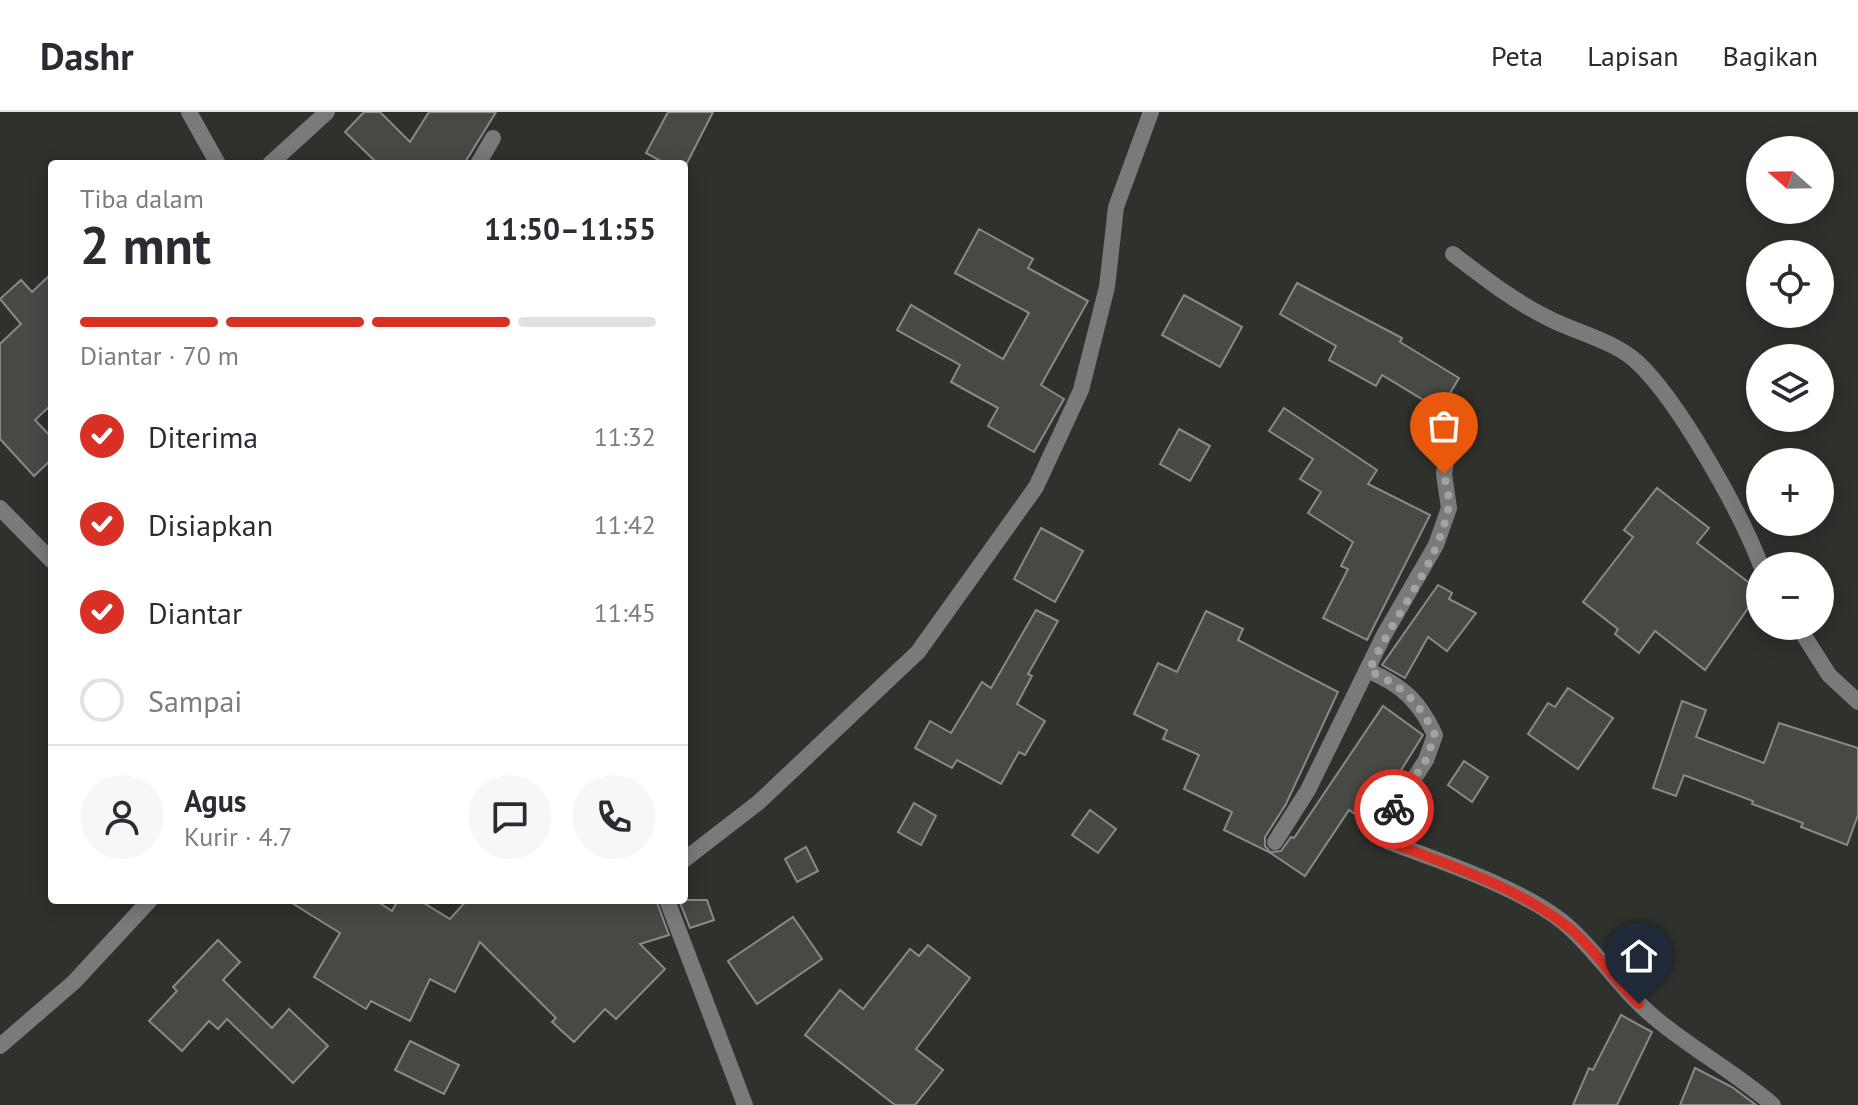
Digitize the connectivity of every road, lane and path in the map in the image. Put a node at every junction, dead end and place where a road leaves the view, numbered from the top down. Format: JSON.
{"nodes":[{"id":1,"x":189,"y":112,"type":"edge"},
{"id":2,"x":327,"y":112,"type":"edge"},
{"id":3,"x":1151,"y":112,"type":"edge"},
{"id":4,"x":493,"y":138,"type":"dead end"},
{"id":5,"x":216,"y":160,"type":"edge"},
{"id":6,"x":274,"y":160,"type":"edge"},
{"id":7,"x":480,"y":160,"type":"edge"},
{"id":8,"x":1453,"y":254,"type":"dead end"},
{"id":9,"x":1449,"y":442,"type":"dead end"},
{"id":10,"x":0,"y":508,"type":"edge"},
{"id":11,"x":1754,"y":552,"type":"edge"},
{"id":12,"x":48,"y":557,"type":"edge"},
{"id":13,"x":1807,"y":640,"type":"edge"},
{"id":14,"x":1369,"y":671,"type":"junction"},
{"id":15,"x":1858,"y":702,"type":"edge"},
{"id":16,"x":1275,"y":842,"type":"dead end"},
{"id":17,"x":688,"y":857,"type":"edge"},
{"id":18,"x":146,"y":904,"type":"edge"},
{"id":19,"x":669,"y":904,"type":"edge"},
{"id":20,"x":0,"y":1046,"type":"edge"},
{"id":21,"x":745,"y":1105,"type":"edge"},
{"id":22,"x":1773,"y":1105,"type":"edge"}],
"edges":[{"from":1,"to":5,"type":"street"},
{"from":2,"to":6,"type":"street"},
{"from":3,"to":17,"type":"street"},
{"from":4,"to":7,"type":"street"},
{"from":8,"to":11,"type":"street"},
{"from":9,"to":14,"type":"street"},
{"from":10,"to":12,"type":"street"},
{"from":13,"to":15,"type":"street"},
{"from":14,"to":16,"type":"street"},
{"from":14,"to":22,"type":"street"},
{"from":18,"to":20,"type":"street"},
{"from":19,"to":21,"type":"street"}]}
